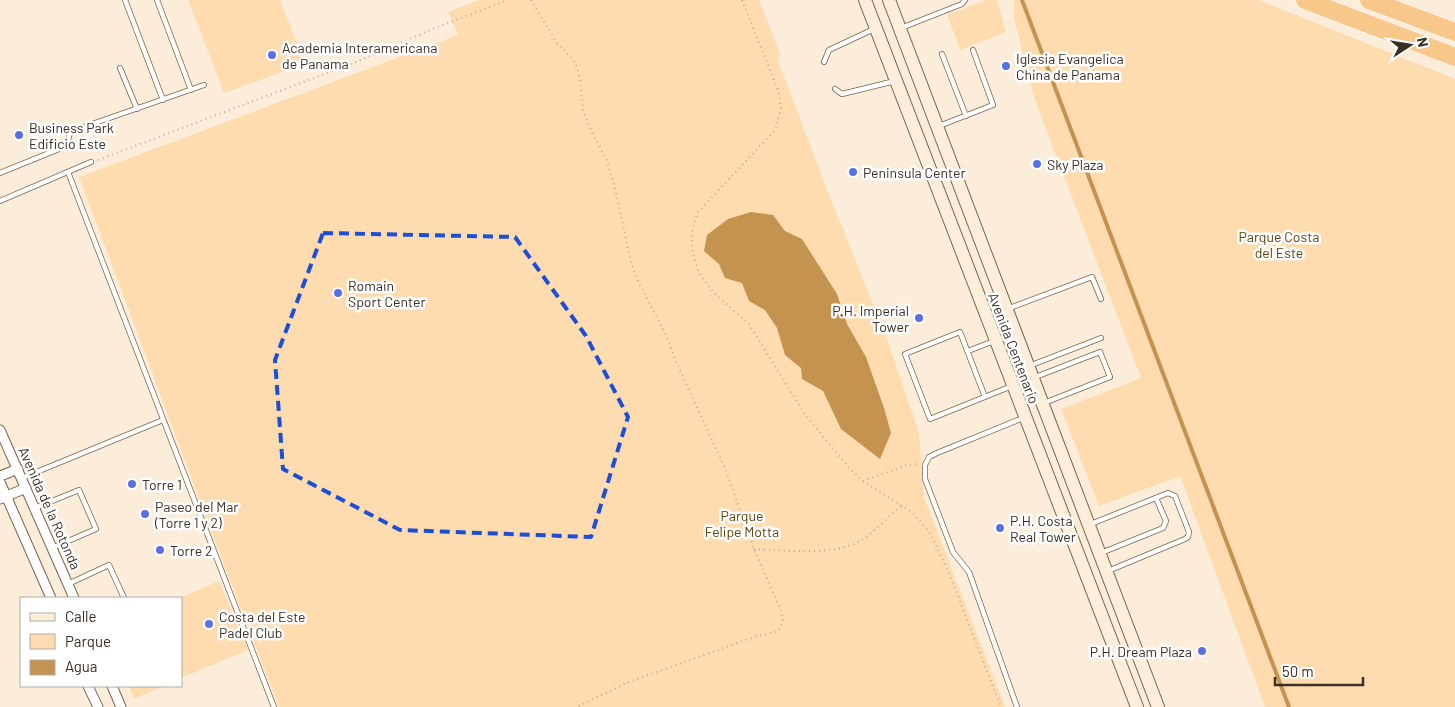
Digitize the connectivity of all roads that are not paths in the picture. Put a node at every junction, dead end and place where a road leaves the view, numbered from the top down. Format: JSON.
{"nodes":[{"id":1,"x":125,"y":0,"type":"edge"},
{"id":2,"x":157,"y":0,"type":"edge"},
{"id":3,"x":864,"y":0,"type":"edge"},
{"id":4,"x":965,"y":0,"type":"edge"},
{"id":5,"x":1306,"y":0,"type":"edge"},
{"id":6,"x":1369,"y":0,"type":"edge"},
{"id":7,"x":893,"y":1,"type":"edge"},
{"id":8,"x":875,"y":28,"type":"junction"},
{"id":9,"x":900,"y":29,"type":"junction"},
{"id":10,"x":1455,"y":32,"type":"edge"},
{"id":11,"x":907,"y":46,"type":"junction"},
{"id":12,"x":973,"y":50,"type":"dead end"},
{"id":13,"x":885,"y":54,"type":"junction"},
{"id":14,"x":942,"y":54,"type":"dead end"},
{"id":15,"x":1455,"y":56,"type":"edge"},
{"id":16,"x":824,"y":62,"type":"dead end"},
{"id":17,"x":120,"y":68,"type":"dead end"},
{"id":18,"x":895,"y":81,"type":"junction"},
{"id":19,"x":204,"y":85,"type":"dead end"},
{"id":20,"x":835,"y":89,"type":"dead end"},
{"id":21,"x":192,"y":90,"type":"junction"},
{"id":22,"x":163,"y":100,"type":"junction"},
{"id":23,"x":137,"y":108,"type":"junction"},
{"id":24,"x":966,"y":116,"type":"junction"},
{"id":25,"x":938,"y":129,"type":"junction"},
{"id":26,"x":918,"y":140,"type":"junction"},
{"id":27,"x":91,"y":162,"type":"road end"},
{"id":28,"x":0,"y":172,"type":"edge"},
{"id":29,"x":68,"y":172,"type":"junction"},
{"id":30,"x":0,"y":202,"type":"edge"},
{"id":31,"x":1101,"y":299,"type":"dead end"},
{"id":32,"x":1006,"y":310,"type":"junction"},
{"id":33,"x":1101,"y":338,"type":"dead end"},
{"id":34,"x":995,"y":340,"type":"junction"},
{"id":35,"x":968,"y":351,"type":"junction"},
{"id":36,"x":1030,"y":372,"type":"junction"},
{"id":37,"x":1012,"y":386,"type":"junction"},
{"id":38,"x":985,"y":397,"type":"junction"},
{"id":39,"x":1043,"y":407,"type":"junction"},
{"id":40,"x":1024,"y":417,"type":"junction"},
{"id":41,"x":163,"y":420,"type":"junction"},
{"id":42,"x":0,"y":430,"type":"edge"},
{"id":43,"x":18,"y":469,"type":"junction"},
{"id":44,"x":0,"y":476,"type":"edge"},
{"id":45,"x":22,"y":478,"type":"junction"},
{"id":46,"x":0,"y":482,"type":"edge"},
{"id":47,"x":26,"y":488,"type":"junction"},
{"id":48,"x":3,"y":498,"type":"edge"},
{"id":49,"x":1156,"y":498,"type":"junction"},
{"id":50,"x":35,"y":508,"type":"junction"},
{"id":51,"x":1089,"y":525,"type":"junction"},
{"id":52,"x":52,"y":548,"type":"junction"},
{"id":53,"x":1100,"y":554,"type":"junction"},
{"id":54,"x":1106,"y":571,"type":"junction"},
{"id":55,"x":68,"y":584,"type":"junction"},
{"id":56,"x":50,"y":597,"type":"edge"},
{"id":57,"x":74,"y":597,"type":"edge"},
{"id":58,"x":124,"y":597,"type":"edge"},
{"id":59,"x":88,"y":687,"type":"edge"},
{"id":60,"x":112,"y":687,"type":"edge"},
{"id":61,"x":98,"y":707,"type":"edge"},
{"id":62,"x":121,"y":707,"type":"edge"},
{"id":63,"x":274,"y":707,"type":"edge"},
{"id":64,"x":1017,"y":707,"type":"edge"},
{"id":65,"x":1137,"y":707,"type":"edge"},
{"id":66,"x":1158,"y":707,"type":"edge"}],
"edges":[{"from":1,"to":22,"type":"lane"},
{"from":2,"to":21,"type":"lane"},
{"from":3,"to":8,"type":"main road","name":"Avenida Centenario"},
{"from":4,"to":9,"type":"lane"},
{"from":5,"to":15,"type":"highway"},
{"from":6,"to":10,"type":"highway"},
{"from":7,"to":9,"type":"main road","name":"Avenida Centenario"},
{"from":8,"to":13,"type":"main road","name":"Avenida Centenario"},
{"from":8,"to":16,"type":"lane"},
{"from":9,"to":11,"type":"main road","name":"Avenida Centenario"},
{"from":11,"to":13,"type":"main road"},
{"from":11,"to":25,"type":"main road","name":"Avenida Centenario"},
{"from":12,"to":24,"type":"lane"},
{"from":13,"to":18,"type":"main road","name":"Avenida Centenario"},
{"from":14,"to":24,"type":"lane"},
{"from":17,"to":23,"type":"lane"},
{"from":18,"to":20,"type":"lane"},
{"from":18,"to":26,"type":"main road","name":"Avenida Centenario"},
{"from":19,"to":21,"type":"lane"},
{"from":21,"to":22,"type":"lane"},
{"from":22,"to":23,"type":"lane"},
{"from":23,"to":28,"type":"lane"},
{"from":24,"to":25,"type":"lane"},
{"from":25,"to":26,"type":"main road"},
{"from":25,"to":32,"type":"main road","name":"Avenida Centenario"},
{"from":26,"to":34,"type":"main road","name":"Avenida Centenario"},
{"from":27,"to":29,"type":"lane"},
{"from":29,"to":30,"type":"lane"},
{"from":29,"to":41,"type":"lane"},
{"from":31,"to":32,"type":"lane"},
{"from":32,"to":36,"type":"main road","name":"Avenida Centenario"},
{"from":33,"to":36,"type":"lane"},
{"from":34,"to":35,"type":"lane"},
{"from":34,"to":37,"type":"main road","name":"Avenida Centenario"},
{"from":35,"to":38,"type":"lane"},
{"from":35,"to":38,"type":"lane"},
{"from":36,"to":39,"type":"main road","name":"Avenida Centenario"},
{"from":36,"to":39,"type":"lane"},
{"from":37,"to":38,"type":"lane"},
{"from":37,"to":40,"type":"main road","name":"Avenida Centenario"},
{"from":39,"to":40,"type":"main road"},
{"from":39,"to":51,"type":"main road","name":"Avenida Centenario"},
{"from":40,"to":64,"type":"lane"},
{"from":40,"to":65,"type":"main road","name":"Avenida Centenario"},
{"from":41,"to":45,"type":"lane"},
{"from":41,"to":63,"type":"lane"},
{"from":42,"to":43,"type":"street","name":"Avenida de la Rotonda"},
{"from":43,"to":44,"type":"street"},
{"from":43,"to":45,"type":"street","name":"Avenida de la Rotonda"},
{"from":45,"to":47,"type":"street","name":"Avenida de la Rotonda"},
{"from":46,"to":48,"type":"street"},
{"from":47,"to":48,"type":"street"},
{"from":47,"to":50,"type":"street","name":"Avenida de la Rotonda"},
{"from":48,"to":56,"type":"street"},
{"from":49,"to":51,"type":"lane"},
{"from":49,"to":53,"type":"lane"},
{"from":49,"to":54,"type":"lane"},
{"from":50,"to":52,"type":"street","name":"Avenida de la Rotonda"},
{"from":50,"to":52,"type":"lane"},
{"from":51,"to":53,"type":"main road","name":"Avenida Centenario"},
{"from":52,"to":55,"type":"street","name":"Avenida de la Rotonda"},
{"from":53,"to":54,"type":"main road","name":"Avenida Centenario"},
{"from":54,"to":66,"type":"main road","name":"Avenida Centenario"},
{"from":55,"to":57,"type":"street","name":"Avenida de la Rotonda"},
{"from":55,"to":58,"type":"lane"},
{"from":59,"to":61,"type":"street"},
{"from":60,"to":62,"type":"street"}]}
